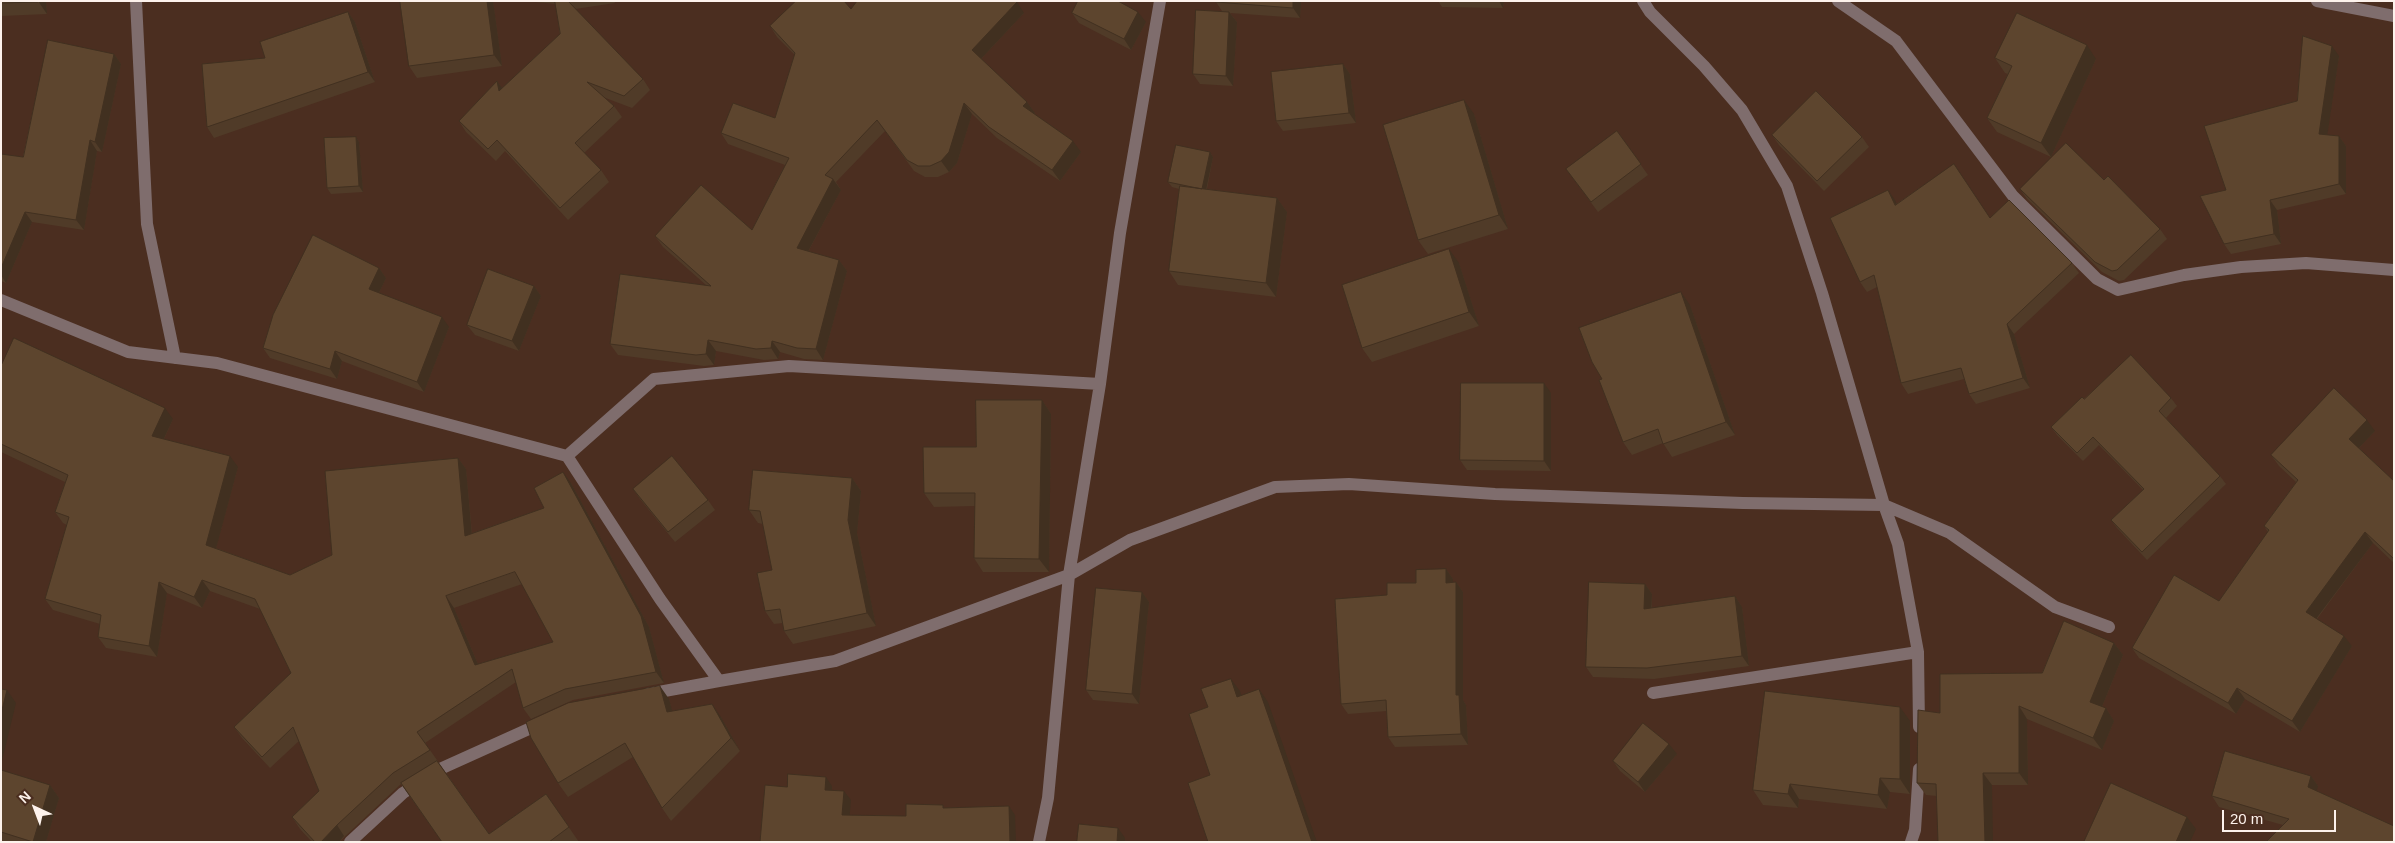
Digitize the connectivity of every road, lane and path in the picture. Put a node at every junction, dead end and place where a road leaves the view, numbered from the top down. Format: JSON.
{"nodes":[{"id":1,"x":136,"y":1,"type":"edge"},
{"id":2,"x":1160,"y":1,"type":"edge"},
{"id":3,"x":1643,"y":1,"type":"edge"},
{"id":4,"x":1838,"y":1,"type":"edge"},
{"id":5,"x":2316,"y":1,"type":"edge"},
{"id":6,"x":2394,"y":16,"type":"edge"},
{"id":7,"x":2394,"y":270,"type":"edge"},
{"id":8,"x":1,"y":300,"type":"edge"},
{"id":9,"x":175,"y":358,"type":"junction"},
{"id":10,"x":1100,"y":384,"type":"junction"},
{"id":11,"x":567,"y":456,"type":"junction"},
{"id":12,"x":1884,"y":505,"type":"junction"},
{"id":13,"x":1069,"y":575,"type":"junction"},
{"id":14,"x":2109,"y":627,"type":"dead end"},
{"id":15,"x":1918,"y":652,"type":"junction"},
{"id":16,"x":719,"y":681,"type":"junction"},
{"id":17,"x":1653,"y":693,"type":"dead end"},
{"id":18,"x":633,"y":697,"type":"edge"},
{"id":19,"x":557,"y":716,"type":"edge"},
{"id":20,"x":1919,"y":737,"type":"edge"},
{"id":21,"x":1919,"y":756,"type":"edge"},
{"id":22,"x":350,"y":842,"type":"edge"},
{"id":23,"x":1039,"y":842,"type":"edge"},
{"id":24,"x":1911,"y":842,"type":"edge"}],
"edges":[{"from":1,"to":9,"type":"street"},
{"from":2,"to":10,"type":"street"},
{"from":3,"to":12,"type":"street"},
{"from":4,"to":7,"type":"street"},
{"from":5,"to":6,"type":"street"},
{"from":8,"to":9,"type":"street"},
{"from":9,"to":11,"type":"street"},
{"from":10,"to":11,"type":"street"},
{"from":10,"to":13,"type":"street"},
{"from":11,"to":16,"type":"street"},
{"from":12,"to":13,"type":"street"},
{"from":12,"to":14,"type":"street"},
{"from":12,"to":15,"type":"street"},
{"from":13,"to":16,"type":"street"},
{"from":13,"to":23,"type":"street"},
{"from":15,"to":17,"type":"street"},
{"from":15,"to":20,"type":"street"},
{"from":16,"to":18,"type":"street"},
{"from":19,"to":22,"type":"street"},
{"from":21,"to":24,"type":"street"}]}
